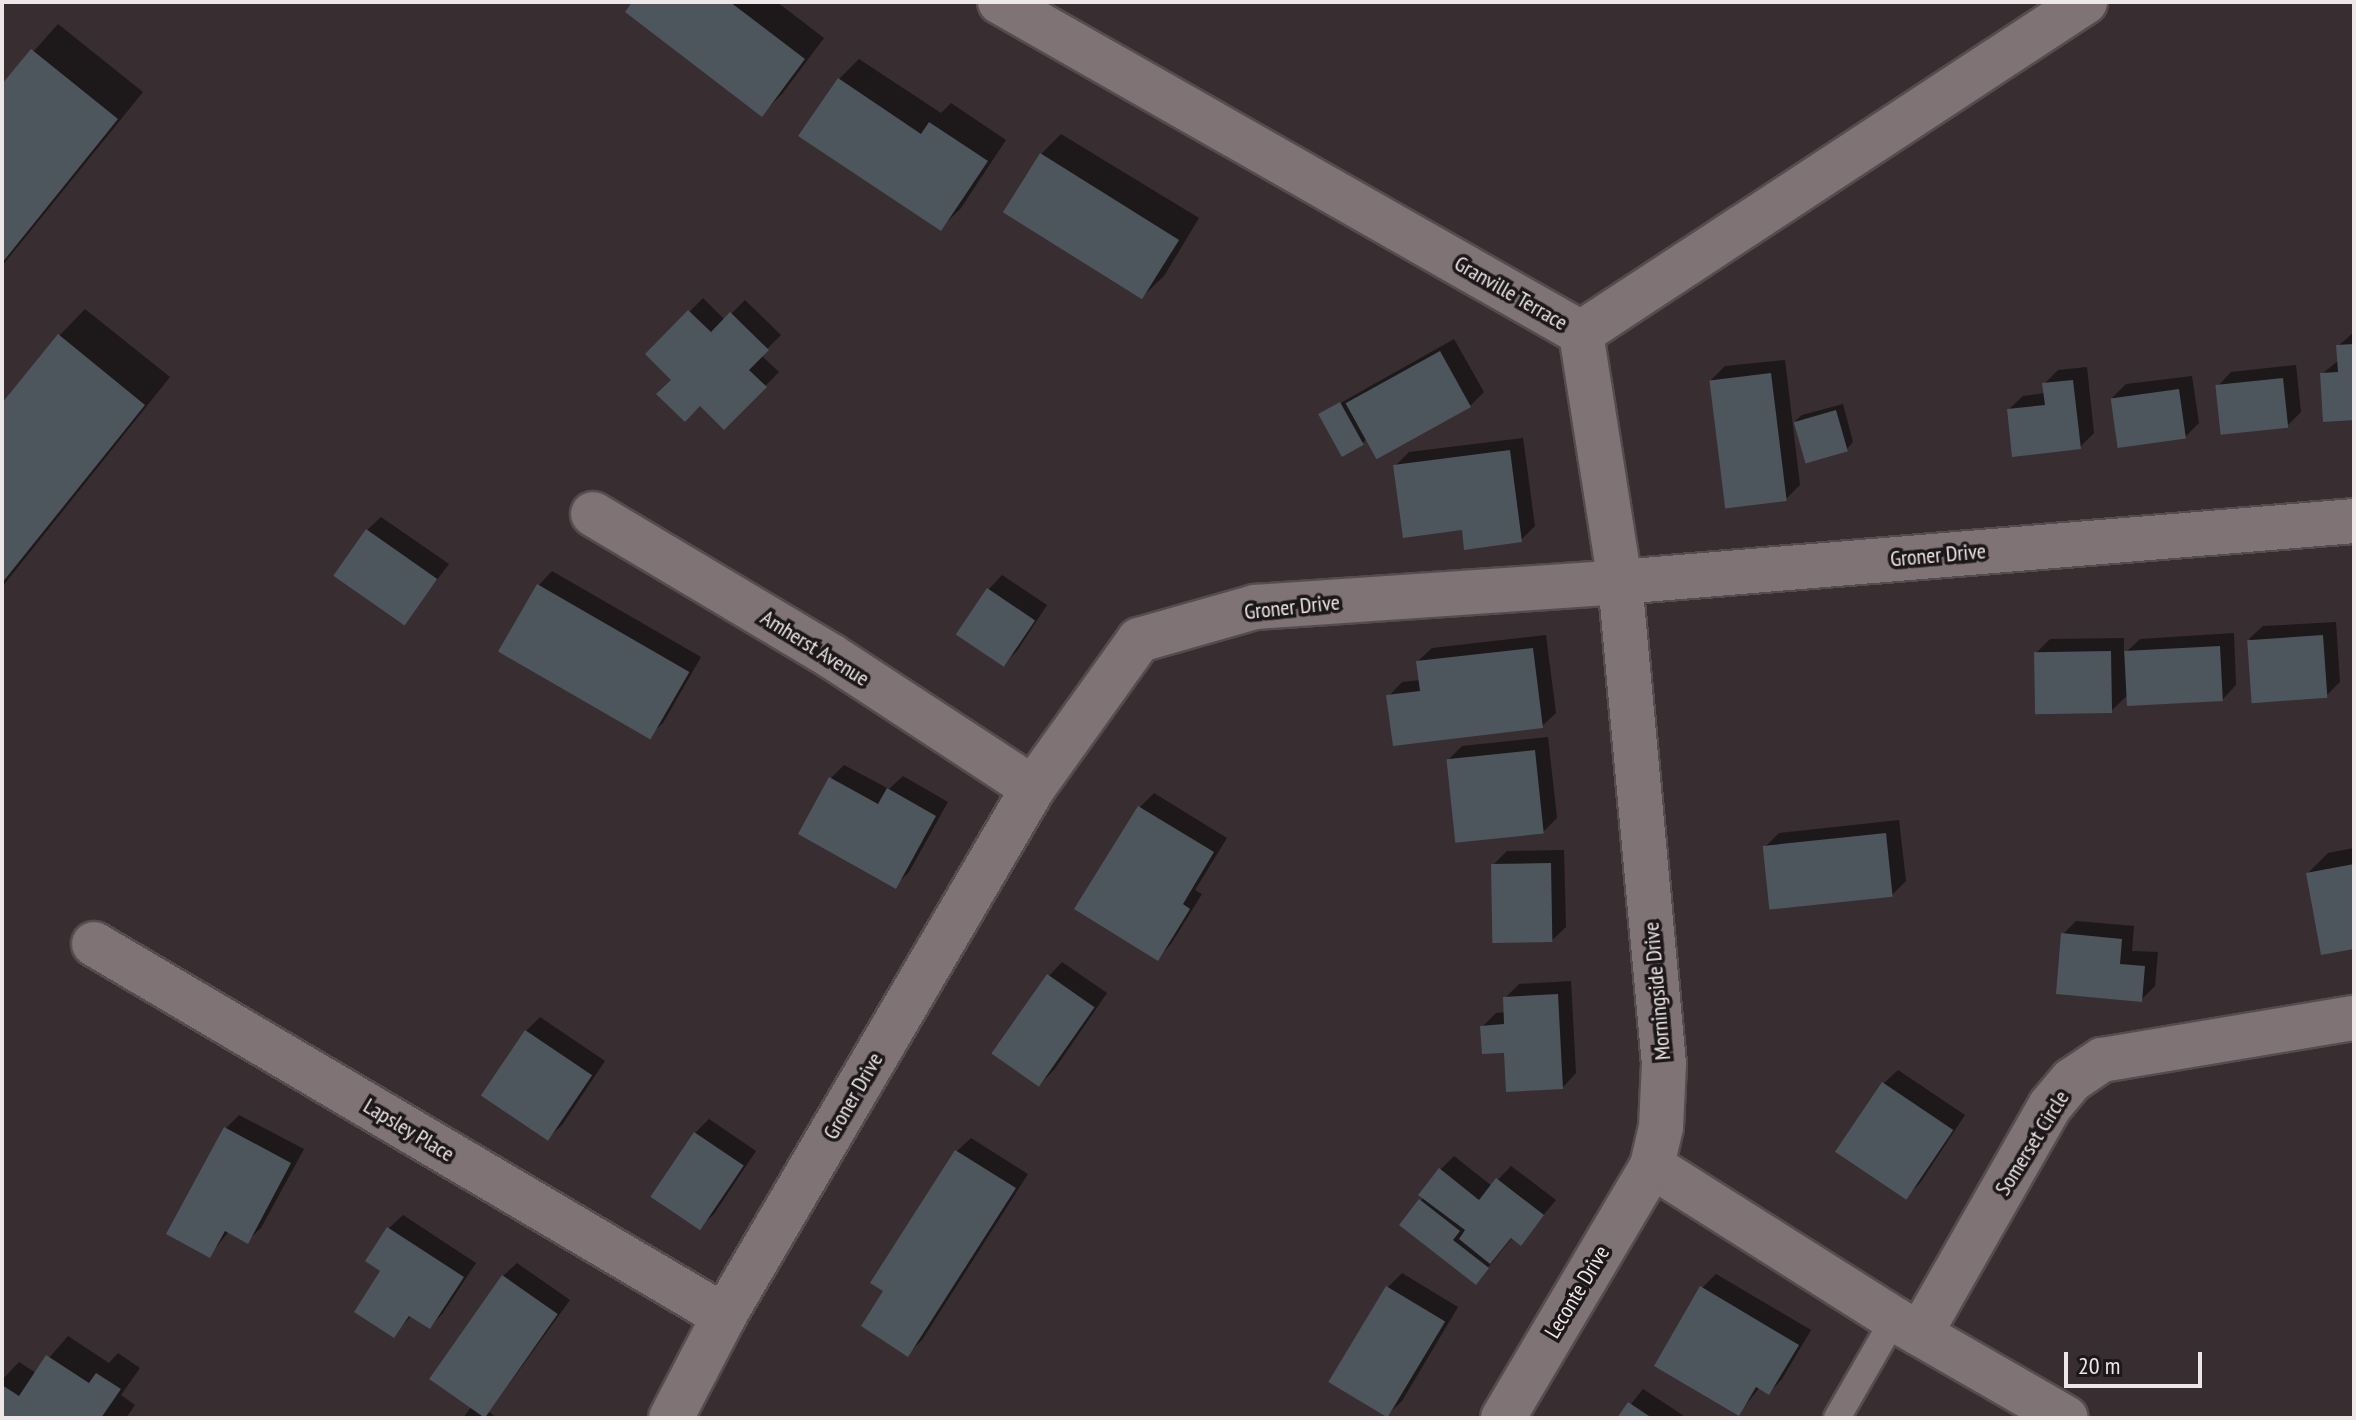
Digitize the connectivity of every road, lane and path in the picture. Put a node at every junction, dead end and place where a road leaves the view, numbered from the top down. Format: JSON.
{"nodes":[{"id":1,"x":1000,"y":2,"type":"edge"},
{"id":2,"x":2085,"y":2,"type":"edge"},
{"id":3,"x":1581,"y":333,"type":"junction"},
{"id":4,"x":593,"y":514,"type":"dead end"},
{"id":5,"x":2354,"y":521,"type":"edge"},
{"id":6,"x":1620,"y":582,"type":"junction"},
{"id":7,"x":1033,"y":788,"type":"junction"},
{"id":8,"x":94,"y":944,"type":"dead end"},
{"id":9,"x":2354,"y":1018,"type":"edge"},
{"id":10,"x":1652,"y":1166,"type":"junction"},
{"id":11,"x":724,"y":1316,"type":"junction"},
{"id":12,"x":1907,"y":1326,"type":"junction"},
{"id":13,"x":671,"y":1418,"type":"edge"},
{"id":14,"x":1503,"y":1418,"type":"edge"},
{"id":15,"x":1837,"y":1418,"type":"edge"},
{"id":16,"x":2066,"y":1418,"type":"edge"}],
"edges":[{"from":1,"to":3,"type":"street","name":"Granville Terrace"},
{"from":2,"to":3,"type":"street","name":"Granville Terrace"},
{"from":3,"to":6,"type":"street","name":"Morningside Drive"},
{"from":4,"to":7,"type":"street","name":"Amherst Avenue"},
{"from":5,"to":6,"type":"street","name":"Groner Drive"},
{"from":6,"to":7,"type":"street","name":"Groner Drive"},
{"from":6,"to":10,"type":"street","name":"Morningside Drive"},
{"from":7,"to":11,"type":"street","name":"Groner Drive"},
{"from":8,"to":11,"type":"street","name":"Lapsley Place"},
{"from":9,"to":12,"type":"street","name":"Somerset Circle"},
{"from":10,"to":12,"type":"street"},
{"from":10,"to":14,"type":"street","name":"Leconte Drive"},
{"from":11,"to":13,"type":"street","name":"Groner Drive"},
{"from":12,"to":15,"type":"lane"},
{"from":12,"to":16,"type":"street"}]}
